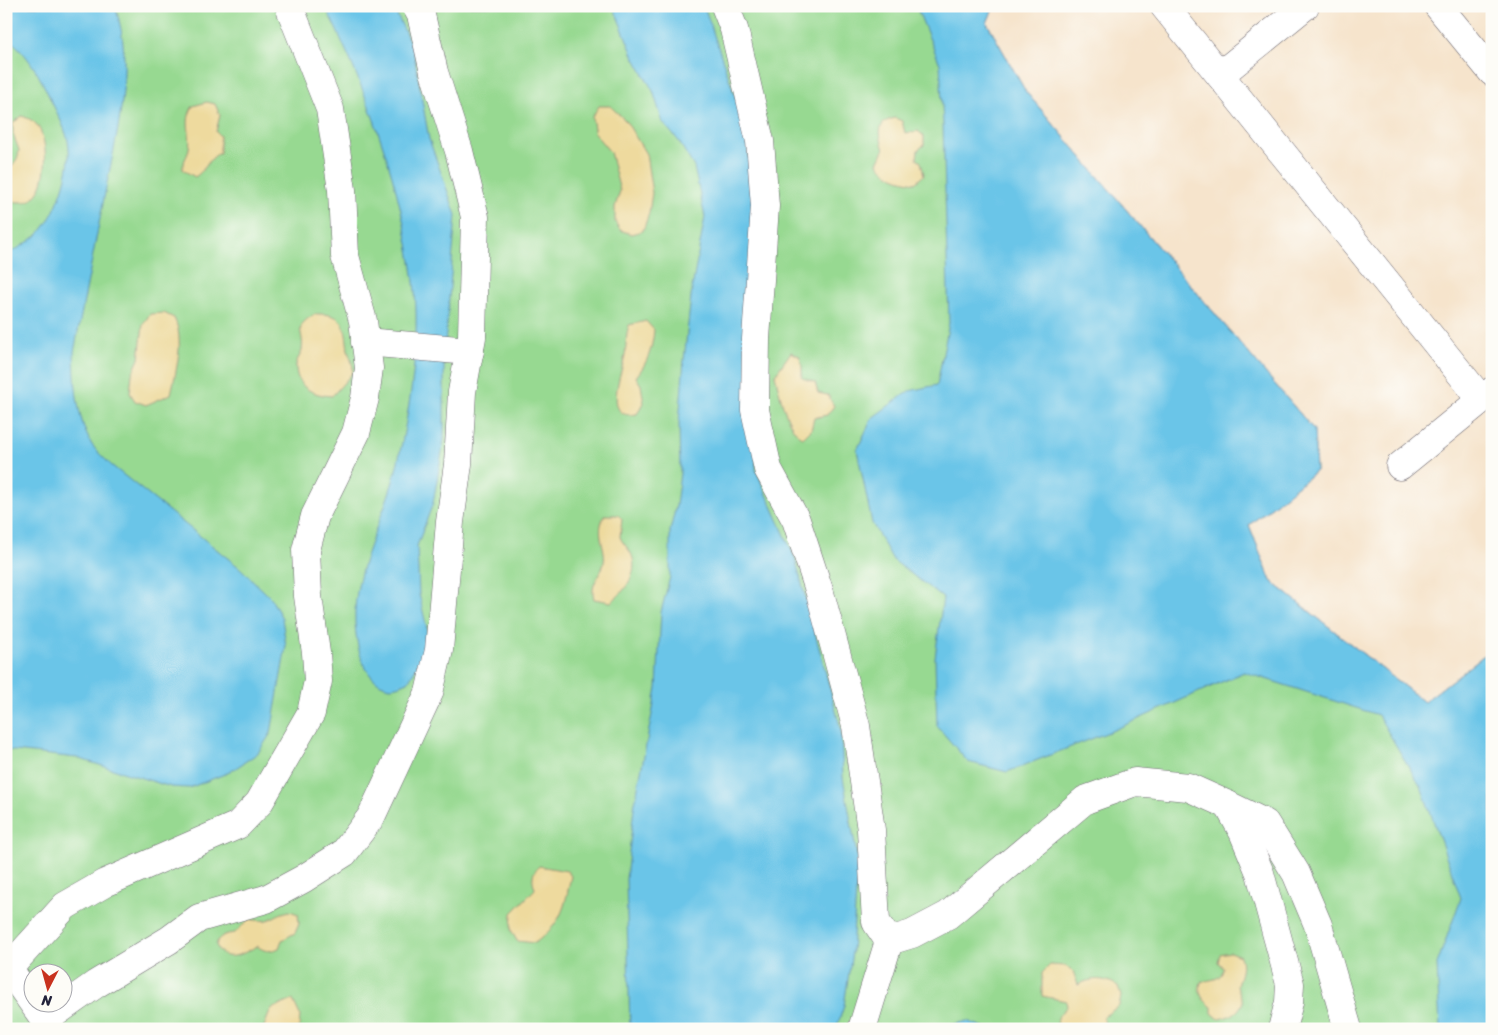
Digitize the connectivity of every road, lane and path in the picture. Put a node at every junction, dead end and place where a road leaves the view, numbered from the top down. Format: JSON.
{"nodes":[{"id":1,"x":289,"y":6,"type":"edge"},
{"id":2,"x":416,"y":6,"type":"edge"},
{"id":3,"x":725,"y":6,"type":"edge"},
{"id":4,"x":1164,"y":6,"type":"edge"},
{"id":5,"x":1304,"y":6,"type":"edge"},
{"id":6,"x":1438,"y":6,"type":"edge"},
{"id":7,"x":1492,"y":72,"type":"edge"},
{"id":8,"x":1220,"y":76,"type":"junction"},
{"id":9,"x":369,"y":343,"type":"junction"},
{"id":10,"x":465,"y":351,"type":"junction"},
{"id":11,"x":1487,"y":395,"type":"edge"},
{"id":12,"x":1400,"y":466,"type":"dead end"},
{"id":13,"x":1228,"y":805,"type":"junction"},
{"id":14,"x":889,"y":942,"type":"junction"},
{"id":15,"x":7,"y":969,"type":"edge"},
{"id":16,"x":48,"y":1024,"type":"edge"},
{"id":17,"x":862,"y":1029,"type":"edge"},
{"id":18,"x":1282,"y":1029,"type":"edge"},
{"id":19,"x":1348,"y":1029,"type":"edge"}],
"edges":[{"from":1,"to":9,"type":"street"},
{"from":2,"to":10,"type":"street"},
{"from":3,"to":14,"type":"street"},
{"from":4,"to":8,"type":"street"},
{"from":5,"to":8,"type":"street"},
{"from":6,"to":7,"type":"street"},
{"from":8,"to":11,"type":"street"},
{"from":9,"to":10,"type":"street"},
{"from":9,"to":15,"type":"street"},
{"from":10,"to":16,"type":"street"},
{"from":11,"to":12,"type":"street"},
{"from":13,"to":14,"type":"street"},
{"from":13,"to":18,"type":"street"},
{"from":13,"to":19,"type":"street"},
{"from":14,"to":17,"type":"street"},
{"from":15,"to":16,"type":"street"}]}
